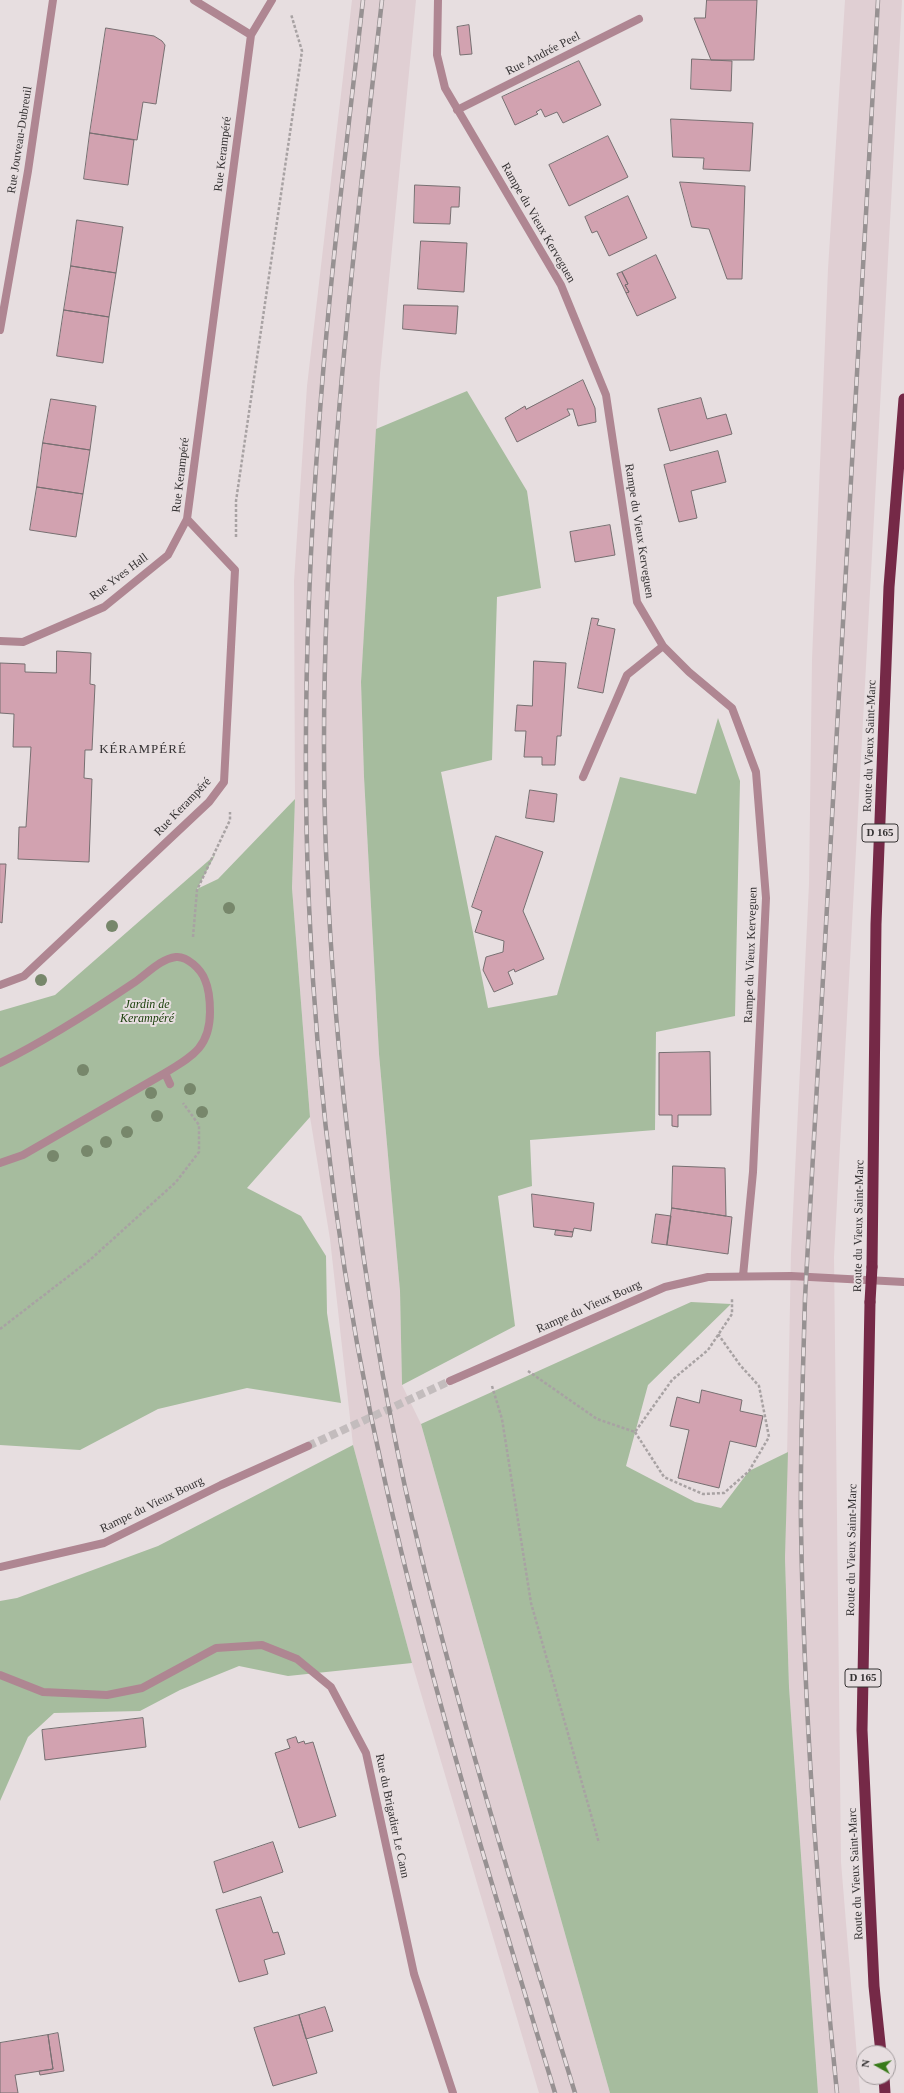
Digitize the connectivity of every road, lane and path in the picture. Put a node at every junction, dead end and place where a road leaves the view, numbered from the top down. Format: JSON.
{"nodes":[{"id":1,"x":52,"y":0,"type":"edge"},
{"id":2,"x":194,"y":0,"type":"edge"},
{"id":3,"x":272,"y":0,"type":"edge"},
{"id":4,"x":438,"y":0,"type":"edge"},
{"id":5,"x":289,"y":7,"type":"dead end"},
{"id":6,"x":639,"y":18,"type":"dead end"},
{"id":7,"x":251,"y":35,"type":"junction"},
{"id":8,"x":457,"y":110,"type":"junction"},
{"id":9,"x":0,"y":330,"type":"edge"},
{"id":10,"x":904,"y":399,"type":"edge"},
{"id":11,"x":187,"y":519,"type":"junction"},
{"id":12,"x":236,"y":570,"type":"junction"},
{"id":13,"x":0,"y":641,"type":"edge"},
{"id":14,"x":663,"y":646,"type":"junction"},
{"id":15,"x":583,"y":777,"type":"dead end"},
{"id":16,"x":224,"y":782,"type":"junction"},
{"id":17,"x":191,"y":962,"type":"junction"},
{"id":18,"x":0,"y":985,"type":"edge"},
{"id":19,"x":0,"y":1062,"type":"edge"},
{"id":20,"x":165,"y":1073,"type":"junction"},
{"id":21,"x":170,"y":1084,"type":"joint"},
{"id":22,"x":0,"y":1163,"type":"edge"},
{"id":23,"x":743,"y":1276,"type":"junction"},
{"id":24,"x":732,"y":1277,"type":"junction"},
{"id":25,"x":904,"y":1282,"type":"edge"},
{"id":26,"x":0,"y":1329,"type":"edge"},
{"id":27,"x":718,"y":1334,"type":"junction"},
{"id":28,"x":507,"y":1356,"type":"junction"},
{"id":29,"x":486,"y":1365,"type":"junction"},
{"id":30,"x":450,"y":1381,"type":"tunnel mouth"},
{"id":31,"x":635,"y":1432,"type":"junction"},
{"id":32,"x":308,"y":1446,"type":"tunnel mouth"},
{"id":33,"x":0,"y":1567,"type":"edge"},
{"id":34,"x":0,"y":1675,"type":"edge"},
{"id":35,"x":599,"y":1843,"type":"dead end"},
{"id":36,"x":880,"y":2045,"type":"edge"},
{"id":37,"x":453,"y":2093,"type":"edge"}],
"edges":[{"from":1,"to":9,"type":"street","name":"Rue Jouveau-Dubreuil"},
{"from":2,"to":7,"type":"street"},
{"from":3,"to":7,"type":"street","name":"Rue Kerampéré"},
{"from":4,"to":8,"type":"street","name":"Rampe du Vieux Kerveguen"},
{"from":5,"to":12,"type":"path"},
{"from":6,"to":8,"type":"street","name":"Rue Andrée Peel"},
{"from":7,"to":11,"type":"street","name":"Rue Kerampéré"},
{"from":8,"to":14,"type":"street","name":"Rampe du Vieux Kerveguen"},
{"from":10,"to":36,"type":"highway","name":"Route du Vieux Saint-Marc","number":"D 165","bridge":true},
{"from":11,"to":12,"type":"street","name":"Rue Kerampéré"},
{"from":11,"to":13,"type":"street","name":"Rue Yves Hall"},
{"from":12,"to":16,"type":"street","name":"Rue Kerampéré"},
{"from":14,"to":15,"type":"street"},
{"from":14,"to":23,"type":"street","name":"Rampe du Vieux Kerveguen"},
{"from":16,"to":17,"type":"path"},
{"from":16,"to":18,"type":"street","name":"Rue Kerampéré"},
{"from":17,"to":19,"type":"street"},
{"from":17,"to":20,"type":"street"},
{"from":20,"to":21,"type":"street"},
{"from":20,"to":22,"type":"street"},
{"from":21,"to":26,"type":"path"},
{"from":23,"to":24,"type":"street","name":"Rampe du Vieux Bourg"},
{"from":23,"to":25,"type":"street","name":"Rampe du Vieux Bourg"},
{"from":24,"to":27,"type":"path"},
{"from":24,"to":28,"type":"street","name":"Rampe du Vieux Bourg"},
{"from":27,"to":31,"type":"path"},
{"from":27,"to":31,"type":"path"},
{"from":28,"to":29,"type":"street","name":"Rampe du Vieux Bourg"},
{"from":28,"to":31,"type":"path"},
{"from":29,"to":30,"type":"street","name":"Rampe du Vieux Bourg"},
{"from":29,"to":35,"type":"path"},
{"from":32,"to":33,"type":"street","name":"Rampe du Vieux Bourg"},
{"from":34,"to":37,"type":"street","name":"Rue du Brigadier Le Cann"}]}
